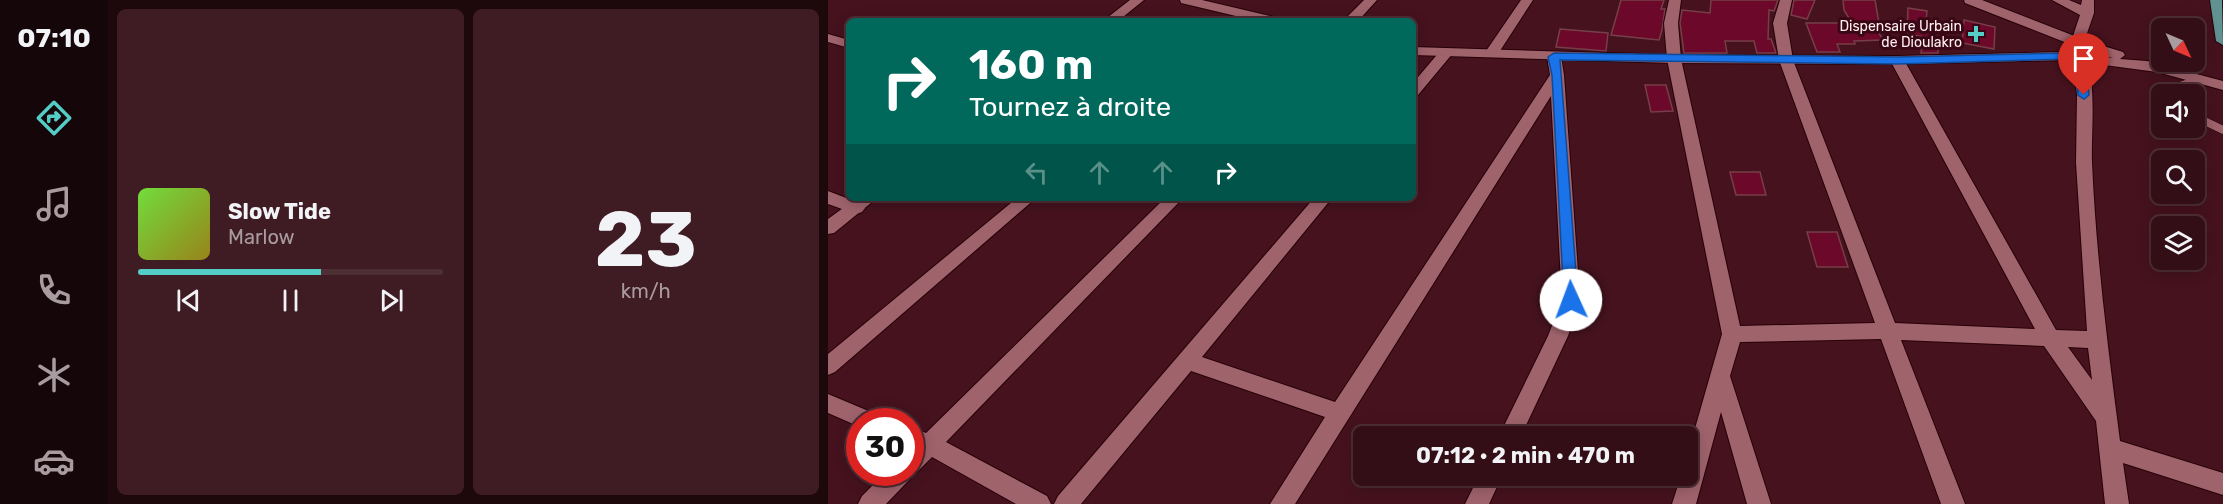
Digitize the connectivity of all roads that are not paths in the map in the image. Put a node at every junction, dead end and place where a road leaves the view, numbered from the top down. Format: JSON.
{"nodes":[{"id":1,"x":1138,"y":0,"type":"edge"},
{"id":2,"x":1186,"y":0,"type":"edge"},
{"id":3,"x":1371,"y":0,"type":"edge"},
{"id":4,"x":1527,"y":0,"type":"edge"},
{"id":5,"x":1676,"y":0,"type":"edge"},
{"id":6,"x":1786,"y":0,"type":"edge"},
{"id":7,"x":1970,"y":0,"type":"edge"},
{"id":8,"x":2058,"y":0,"type":"edge"},
{"id":9,"x":2219,"y":3,"type":"edge"},
{"id":10,"x":2088,"y":6,"type":"edge"},
{"id":11,"x":1114,"y":18,"type":"edge"},
{"id":12,"x":1243,"y":18,"type":"edge"},
{"id":13,"x":1353,"y":18,"type":"edge"},
{"id":14,"x":828,"y":38,"type":"edge"},
{"id":15,"x":2223,"y":41,"type":"edge"},
{"id":16,"x":846,"y":43,"type":"edge"},
{"id":17,"x":2078,"y":50,"type":"junction"},
{"id":18,"x":1416,"y":51,"type":"edge"},
{"id":19,"x":1446,"y":53,"type":"junction"},
{"id":20,"x":1491,"y":54,"type":"junction"},
{"id":21,"x":1674,"y":59,"type":"junction"},
{"id":22,"x":1786,"y":60,"type":"junction"},
{"id":23,"x":1897,"y":60,"type":"junction"},
{"id":24,"x":1555,"y":66,"type":"junction"},
{"id":25,"x":2199,"y":79,"type":"junction"},
{"id":26,"x":2185,"y":84,"type":"edge"},
{"id":27,"x":2223,"y":86,"type":"edge"},
{"id":28,"x":1416,"y":88,"type":"edge"},
{"id":29,"x":2205,"y":121,"type":"edge"},
{"id":30,"x":2223,"y":130,"type":"edge"},
{"id":31,"x":828,"y":197,"type":"edge"},
{"id":32,"x":846,"y":200,"type":"edge"},
{"id":33,"x":1024,"y":201,"type":"edge"},
{"id":34,"x":1172,"y":201,"type":"edge"},
{"id":35,"x":1321,"y":201,"type":"edge"},
{"id":36,"x":863,"y":203,"type":"edge"},
{"id":37,"x":828,"y":228,"type":"edge"},
{"id":38,"x":1888,"y":331,"type":"junction"},
{"id":39,"x":1732,"y":334,"type":"junction"},
{"id":40,"x":2050,"y":338,"type":"junction"},
{"id":41,"x":2097,"y":340,"type":"junction"},
{"id":42,"x":1187,"y":361,"type":"junction"},
{"id":43,"x":828,"y":366,"type":"edge"},
{"id":44,"x":1721,"y":378,"type":"junction"},
{"id":45,"x":828,"y":403,"type":"edge"},
{"id":46,"x":846,"y":411,"type":"edge"},
{"id":47,"x":1340,"y":413,"type":"junction"},
{"id":48,"x":2106,"y":419,"type":"junction"},
{"id":49,"x":1515,"y":426,"type":"edge"},
{"id":50,"x":924,"y":437,"type":"edge"},
{"id":51,"x":924,"y":443,"type":"edge"},
{"id":52,"x":2112,"y":449,"type":"junction"},
{"id":53,"x":2223,"y":484,"type":"edge"},
{"id":54,"x":888,"y":486,"type":"edge"},
{"id":55,"x":1486,"y":486,"type":"edge"},
{"id":56,"x":870,"y":504,"type":"edge"},
{"id":57,"x":1040,"y":504,"type":"edge"},
{"id":58,"x":1066,"y":504,"type":"edge"},
{"id":59,"x":1282,"y":504,"type":"edge"},
{"id":60,"x":1477,"y":504,"type":"edge"},
{"id":61,"x":1684,"y":504,"type":"edge"},
{"id":62,"x":1759,"y":504,"type":"edge"},
{"id":63,"x":1953,"y":504,"type":"edge"},
{"id":64,"x":2117,"y":504,"type":"edge"}],
"edges":[{"from":1,"to":11,"type":"street"},
{"from":2,"to":12,"type":"street"},
{"from":3,"to":13,"type":"street"},
{"from":4,"to":20,"type":"street"},
{"from":5,"to":21,"type":"street"},
{"from":6,"to":22,"type":"street"},
{"from":7,"to":17,"type":"street"},
{"from":8,"to":10,"type":"street"},
{"from":9,"to":15,"type":"main road"},
{"from":10,"to":17,"type":"street"},
{"from":14,"to":16,"type":"street"},
{"from":17,"to":23,"type":"street"},
{"from":17,"to":25,"type":"street"},
{"from":17,"to":41,"type":"street"},
{"from":18,"to":19,"type":"street"},
{"from":19,"to":20,"type":"street"},
{"from":19,"to":28,"type":"street"},
{"from":20,"to":24,"type":"street"},
{"from":21,"to":22,"type":"street"},
{"from":21,"to":24,"type":"street"},
{"from":21,"to":39,"type":"street"},
{"from":22,"to":23,"type":"street"},
{"from":22,"to":38,"type":"street"},
{"from":23,"to":40,"type":"street"},
{"from":24,"to":47,"type":"street"},
{"from":24,"to":49,"type":"street"},
{"from":25,"to":26,"type":"lane"},
{"from":25,"to":27,"type":"street"},
{"from":29,"to":30,"type":"lane"},
{"from":31,"to":32,"type":"street"},
{"from":33,"to":43,"type":"street"},
{"from":34,"to":50,"type":"street"},
{"from":35,"to":42,"type":"street"},
{"from":36,"to":37,"type":"street"},
{"from":38,"to":39,"type":"street"},
{"from":38,"to":40,"type":"street"},
{"from":38,"to":63,"type":"street"},
{"from":39,"to":44,"type":"street"},
{"from":40,"to":41,"type":"street"},
{"from":40,"to":48,"type":"street"},
{"from":41,"to":48,"type":"street"},
{"from":42,"to":47,"type":"street"},
{"from":42,"to":58,"type":"street"},
{"from":44,"to":61,"type":"street"},
{"from":44,"to":62,"type":"street"},
{"from":45,"to":46,"type":"street"},
{"from":47,"to":59,"type":"street"},
{"from":48,"to":52,"type":"street"},
{"from":51,"to":57,"type":"street"},
{"from":52,"to":53,"type":"street"},
{"from":52,"to":64,"type":"street"},
{"from":54,"to":56,"type":"street"},
{"from":55,"to":60,"type":"street"}]}
